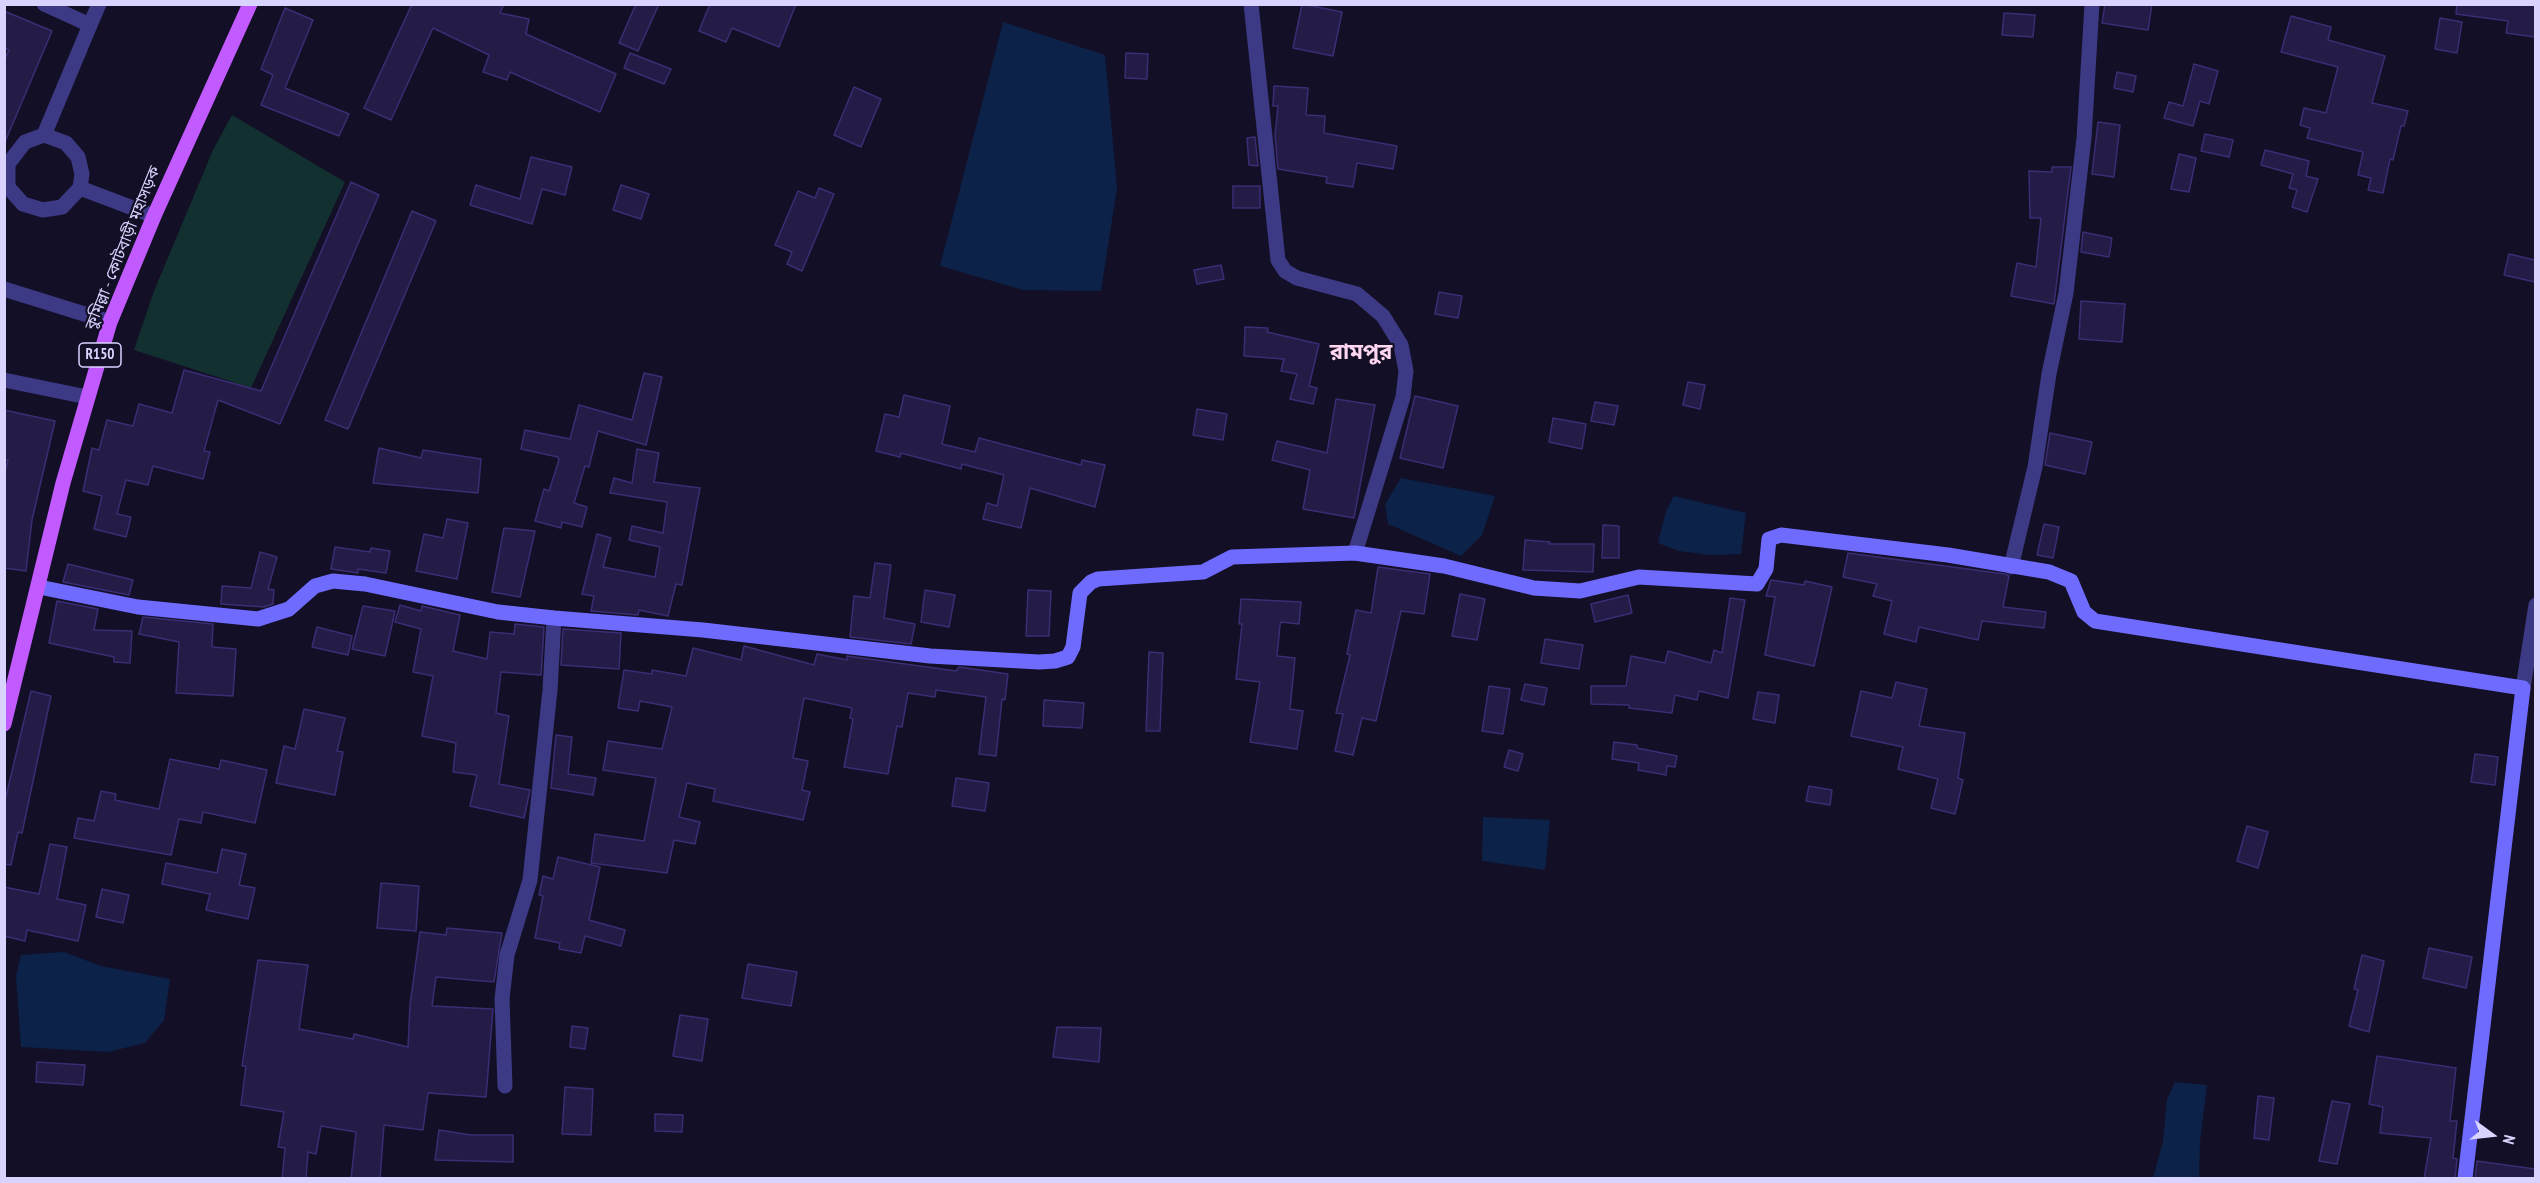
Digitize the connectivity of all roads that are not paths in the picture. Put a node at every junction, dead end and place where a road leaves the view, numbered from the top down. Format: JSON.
{"nodes":[{"id":1,"x":44,"y":4,"type":"edge"},
{"id":2,"x":99,"y":4,"type":"edge"},
{"id":3,"x":250,"y":4,"type":"edge"},
{"id":4,"x":1251,"y":4,"type":"edge"},
{"id":5,"x":2092,"y":4,"type":"edge"},
{"id":6,"x":90,"y":25,"type":"junction"},
{"id":7,"x":44,"y":135,"type":"junction"},
{"id":8,"x":80,"y":188,"type":"junction"},
{"id":9,"x":154,"y":216,"type":"junction"},
{"id":10,"x":4,"y":289,"type":"edge"},
{"id":11,"x":110,"y":322,"type":"junction"},
{"id":12,"x":4,"y":380,"type":"edge"},
{"id":13,"x":87,"y":397,"type":"junction"},
{"id":14,"x":1355,"y":553,"type":"junction"},
{"id":15,"x":2011,"y":567,"type":"junction"},
{"id":16,"x":39,"y":587,"type":"junction"},
{"id":17,"x":2535,"y":605,"type":"edge"},
{"id":18,"x":554,"y":618,"type":"junction"},
{"id":19,"x":2523,"y":688,"type":"junction"},
{"id":20,"x":4,"y":724,"type":"edge"},
{"id":21,"x":505,"y":1086,"type":"dead end"},
{"id":22,"x":2465,"y":1179,"type":"edge"}],
"edges":[{"from":1,"to":6,"type":"street"},
{"from":2,"to":6,"type":"street"},
{"from":3,"to":9,"type":"main road","name":"কুমিল্লা - কোটবাড়ী মহাসড়ক","number":"R150"},
{"from":4,"to":14,"type":"street"},
{"from":5,"to":15,"type":"street"},
{"from":6,"to":7,"type":"street"},
{"from":7,"to":8,"type":"street"},
{"from":7,"to":8,"type":"street"},
{"from":8,"to":9,"type":"street"},
{"from":9,"to":11,"type":"main road","name":"কুমিল্লা - কোটবাড়ী মহাসড়ক","number":"R150"},
{"from":10,"to":11,"type":"street"},
{"from":11,"to":13,"type":"main road","name":"কুমিল্লা - কোটবাড়ী মহাসড়ক","number":"R150"},
{"from":12,"to":13,"type":"street"},
{"from":13,"to":16,"type":"main road","name":"কুমিল্লা - কোটবাড়ী মহাসড়ক","number":"R150"},
{"from":14,"to":15,"type":"main road"},
{"from":14,"to":18,"type":"main road"},
{"from":15,"to":19,"type":"main road"},
{"from":16,"to":18,"type":"main road"},
{"from":16,"to":20,"type":"main road","name":"কুমিল্লা - কোটবাড়ী মহাসড়ক","number":"R150"},
{"from":17,"to":19,"type":"street"},
{"from":18,"to":21,"type":"street"},
{"from":19,"to":22,"type":"main road"}]}
